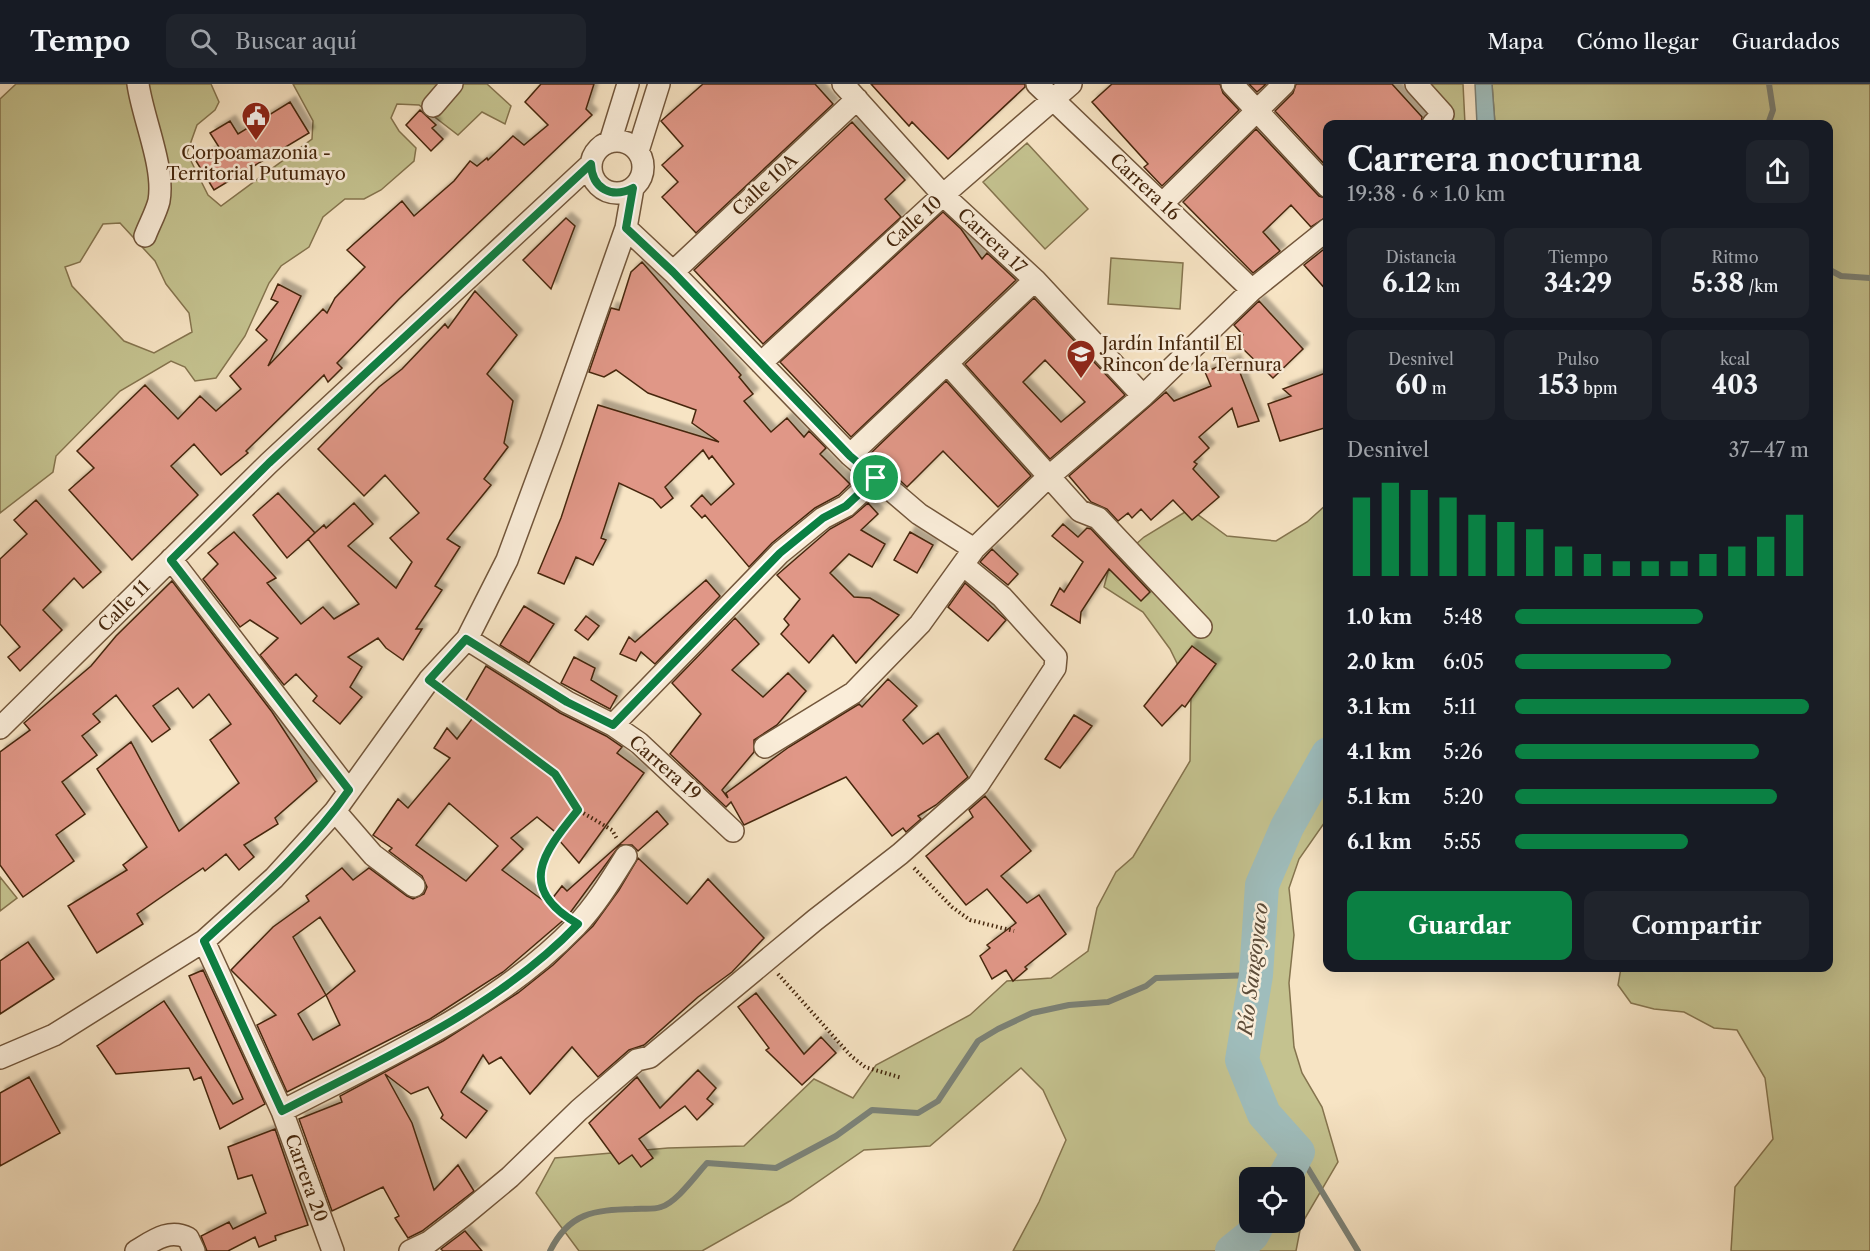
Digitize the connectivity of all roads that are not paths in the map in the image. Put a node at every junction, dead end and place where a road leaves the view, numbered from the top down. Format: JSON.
{"nodes":[{"id":1,"x":138,"y":84,"type":"edge"},
{"id":2,"x":452,"y":84,"type":"edge"},
{"id":3,"x":628,"y":84,"type":"edge"},
{"id":4,"x":659,"y":84,"type":"edge"},
{"id":5,"x":1037,"y":84,"type":"edge"},
{"id":6,"x":1071,"y":84,"type":"edge"},
{"id":7,"x":1232,"y":84,"type":"edge"},
{"id":8,"x":1284,"y":84,"type":"edge"},
{"id":9,"x":1416,"y":84,"type":"edge"},
{"id":10,"x":850,"y":92,"type":"edge"},
{"id":11,"x":1053,"y":101,"type":"junction"},
{"id":12,"x":433,"y":106,"type":"dead end"},
{"id":13,"x":1256,"y":109,"type":"junction"},
{"id":14,"x":1437,"y":120,"type":"edge"},
{"id":15,"x":610,"y":142,"type":"junction"},
{"id":16,"x":638,"y":151,"type":"junction"},
{"id":17,"x":591,"y":164,"type":"junction"},
{"id":18,"x":1323,"y":182,"type":"edge"},
{"id":19,"x":633,"y":188,"type":"junction"},
{"id":20,"x":943,"y":195,"type":"junction"},
{"id":21,"x":1163,"y":203,"type":"junction"},
{"id":22,"x":626,"y":228,"type":"junction"},
{"id":23,"x":1323,"y":232,"type":"edge"},
{"id":24,"x":145,"y":236,"type":"dead end"},
{"id":25,"x":673,"y":272,"type":"junction"},
{"id":26,"x":1035,"y":280,"type":"junction"},
{"id":27,"x":1252,"y":290,"type":"junction"},
{"id":28,"x":760,"y":363,"type":"junction"},
{"id":29,"x":947,"y":363,"type":"junction"},
{"id":30,"x":1143,"y":396,"type":"junction"},
{"id":31,"x":850,"y":456,"type":"junction"},
{"id":32,"x":1050,"y":475,"type":"junction"},
{"id":33,"x":876,"y":478,"type":"junction"},
{"id":34,"x":969,"y":557,"type":"junction"},
{"id":35,"x":171,"y":560,"type":"junction"},
{"id":36,"x":1201,"y":627,"type":"dead end"},
{"id":37,"x":466,"y":639,"type":"junction"},
{"id":38,"x":613,"y":725,"type":"junction"},
{"id":39,"x":0,"y":728,"type":"edge"},
{"id":40,"x":765,"y":747,"type":"dead end"},
{"id":41,"x":349,"y":790,"type":"junction"},
{"id":42,"x":335,"y":811,"type":"junction"},
{"id":43,"x":733,"y":831,"type":"dead end"},
{"id":44,"x":627,"y":855,"type":"road end"},
{"id":45,"x":414,"y":886,"type":"dead end"},
{"id":46,"x":204,"y":941,"type":"junction"},
{"id":47,"x":0,"y":1058,"type":"edge"},
{"id":48,"x":282,"y":1111,"type":"junction"},
{"id":49,"x":136,"y":1251,"type":"edge"},
{"id":50,"x":194,"y":1251,"type":"edge"},
{"id":51,"x":333,"y":1251,"type":"edge"},
{"id":52,"x":410,"y":1251,"type":"edge"}],
"edges":[{"from":1,"to":24,"type":"street"},
{"from":2,"to":12,"type":"street"},
{"from":3,"to":15,"type":"street"},
{"from":4,"to":16,"type":"street"},
{"from":5,"to":11,"type":"street","name":"Carrera 16"},
{"from":6,"to":11,"type":"street","name":"Calle 10"},
{"from":7,"to":13,"type":"street"},
{"from":8,"to":13,"type":"street"},
{"from":9,"to":14,"type":"street"},
{"from":10,"to":20,"type":"street","name":"Carrera 17"},
{"from":10,"to":25,"type":"street","name":"Calle 10A"},
{"from":11,"to":20,"type":"street","name":"Calle 10"},
{"from":11,"to":21,"type":"street","name":"Carrera 16"},
{"from":13,"to":18,"type":"street"},
{"from":13,"to":21,"type":"street"},
{"from":15,"to":16,"type":"street"},
{"from":15,"to":17,"type":"street"},
{"from":16,"to":19,"type":"street"},
{"from":17,"to":19,"type":"street"},
{"from":17,"to":35,"type":"street","name":"Calle 11"},
{"from":19,"to":22,"type":"street"},
{"from":20,"to":26,"type":"street","name":"Carrera 17"},
{"from":20,"to":28,"type":"street","name":"Calle 10"},
{"from":21,"to":27,"type":"street","name":"Carrera 16"},
{"from":22,"to":25,"type":"street"},
{"from":22,"to":37,"type":"street"},
{"from":23,"to":27,"type":"street"},
{"from":25,"to":28,"type":"street"},
{"from":26,"to":29,"type":"street"},
{"from":26,"to":30,"type":"street","name":"Carrera 17"},
{"from":27,"to":30,"type":"street"},
{"from":28,"to":31,"type":"street"},
{"from":29,"to":31,"type":"street"},
{"from":29,"to":32,"type":"street"},
{"from":30,"to":32,"type":"street"},
{"from":31,"to":33,"type":"street"},
{"from":32,"to":34,"type":"street"},
{"from":32,"to":36,"type":"street"},
{"from":33,"to":34,"type":"street"},
{"from":33,"to":38,"type":"street"},
{"from":34,"to":40,"type":"street"},
{"from":34,"to":52,"type":"street"},
{"from":35,"to":39,"type":"street","name":"Calle 11"},
{"from":35,"to":41,"type":"street"},
{"from":37,"to":38,"type":"street","name":"Carrera 19"},
{"from":37,"to":41,"type":"street"},
{"from":38,"to":43,"type":"street","name":"Carrera 19"},
{"from":41,"to":42,"type":"street"},
{"from":42,"to":45,"type":"street"},
{"from":42,"to":46,"type":"street"},
{"from":44,"to":48,"type":"street"},
{"from":46,"to":47,"type":"street"},
{"from":46,"to":48,"type":"street","name":"Carrera 20"},
{"from":48,"to":51,"type":"street","name":"Carrera 20"},
{"from":49,"to":50,"type":"street"}]}
